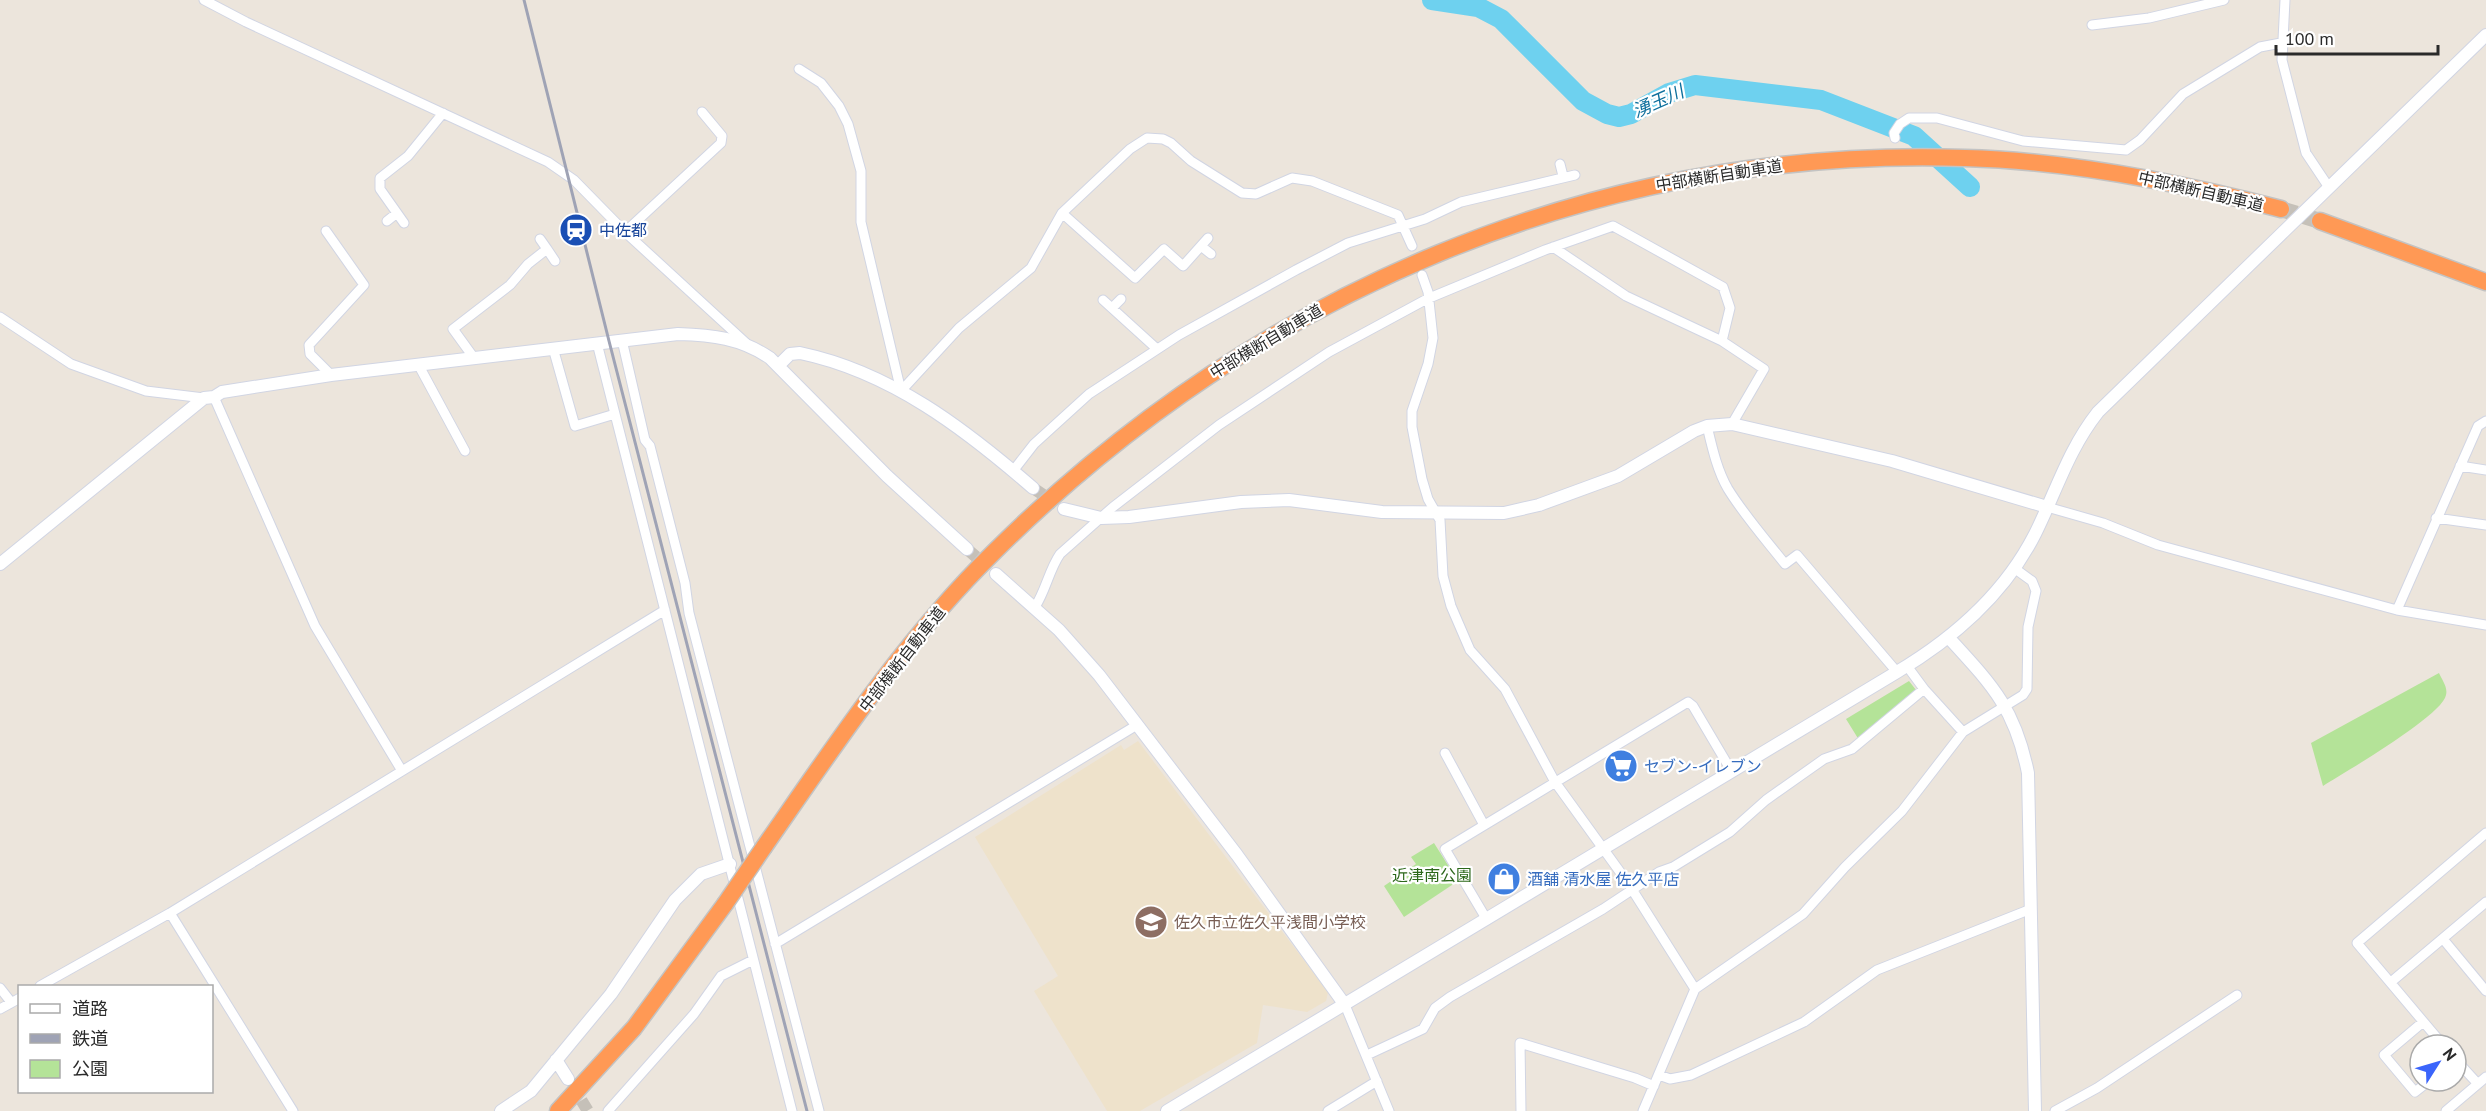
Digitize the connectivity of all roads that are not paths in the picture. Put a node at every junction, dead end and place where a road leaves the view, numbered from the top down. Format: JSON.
{"nodes":[{"id":1,"x":204,"y":0,"type":"edge"},
{"id":2,"x":2224,"y":0,"type":"edge"},
{"id":3,"x":2284,"y":0,"type":"edge"},
{"id":4,"x":2092,"y":25,"type":"dead end"},
{"id":5,"x":2486,"y":35,"type":"edge"},
{"id":6,"x":2281,"y":44,"type":"junction"},
{"id":7,"x":799,"y":69,"type":"dead end"},
{"id":8,"x":702,"y":112,"type":"dead end"},
{"id":9,"x":443,"y":113,"type":"junction"},
{"id":10,"x":1895,"y":135,"type":"dead end"},
{"id":11,"x":1560,"y":164,"type":"dead end"},
{"id":12,"x":1575,"y":175,"type":"dead end"},
{"id":13,"x":1563,"y":176,"type":"junction"},
{"id":14,"x":2328,"y":186,"type":"junction"},
{"id":15,"x":2281,"y":209,"type":"tunnel mouth"},
{"id":16,"x":397,"y":213,"type":"junction"},
{"id":17,"x":1062,"y":213,"type":"junction"},
{"id":18,"x":387,"y":221,"type":"dead end"},
{"id":19,"x":2320,"y":221,"type":"tunnel mouth"},
{"id":20,"x":404,"y":223,"type":"dead end"},
{"id":21,"x":1404,"y":225,"type":"junction"},
{"id":22,"x":326,"y":231,"type":"dead end"},
{"id":23,"x":625,"y":232,"type":"junction"},
{"id":24,"x":540,"y":239,"type":"dead end"},
{"id":25,"x":1412,"y":246,"type":"dead end"},
{"id":26,"x":1553,"y":247,"type":"junction"},
{"id":27,"x":547,"y":249,"type":"junction"},
{"id":28,"x":1211,"y":254,"type":"dead end"},
{"id":29,"x":1142,"y":256,"type":"dead end"},
{"id":30,"x":555,"y":261,"type":"dead end"},
{"id":31,"x":1149,"y":264,"type":"junction"},
{"id":32,"x":1422,"y":275,"type":"dead end"},
{"id":33,"x":2486,"y":282,"type":"edge"},
{"id":34,"x":1121,"y":299,"type":"dead end"},
{"id":35,"x":1427,"y":299,"type":"junction"},
{"id":36,"x":1103,"y":300,"type":"dead end"},
{"id":37,"x":1112,"y":308,"type":"junction"},
{"id":38,"x":0,"y":317,"type":"edge"},
{"id":39,"x":622,"y":340,"type":"junction"},
{"id":40,"x":1722,"y":341,"type":"junction"},
{"id":41,"x":597,"y":343,"type":"junction"},
{"id":42,"x":746,"y":343,"type":"junction"},
{"id":43,"x":553,"y":348,"type":"junction"},
{"id":44,"x":1157,"y":349,"type":"junction"},
{"id":45,"x":474,"y":358,"type":"junction"},
{"id":46,"x":418,"y":364,"type":"junction"},
{"id":47,"x":779,"y":365,"type":"junction"},
{"id":48,"x":331,"y":375,"type":"junction"},
{"id":49,"x":901,"y":391,"type":"junction"},
{"id":50,"x":209,"y":398,"type":"junction"},
{"id":51,"x":615,"y":414,"type":"junction"},
{"id":52,"x":2486,"y":421,"type":"edge"},
{"id":53,"x":1732,"y":424,"type":"junction"},
{"id":54,"x":1707,"y":426,"type":"junction"},
{"id":55,"x":465,"y":451,"type":"dead end"},
{"id":56,"x":2460,"y":466,"type":"junction"},
{"id":57,"x":2486,"y":470,"type":"edge"},
{"id":58,"x":1013,"y":471,"type":"junction"},
{"id":59,"x":1033,"y":489,"type":"tunnel mouth"},
{"id":60,"x":2047,"y":507,"type":"junction"},
{"id":61,"x":1064,"y":508,"type":"tunnel mouth"},
{"id":62,"x":1437,"y":513,"type":"junction"},
{"id":63,"x":1101,"y":518,"type":"junction"},
{"id":64,"x":2436,"y":518,"type":"junction"},
{"id":65,"x":2486,"y":525,"type":"edge"},
{"id":66,"x":967,"y":549,"type":"tunnel mouth"},
{"id":67,"x":0,"y":564,"type":"edge"},
{"id":68,"x":2014,"y":568,"type":"junction"},
{"id":69,"x":996,"y":574,"type":"tunnel mouth"},
{"id":70,"x":1035,"y":607,"type":"junction"},
{"id":71,"x":665,"y":610,"type":"junction"},
{"id":72,"x":2397,"y":610,"type":"junction"},
{"id":73,"x":2486,"y":625,"type":"edge"},
{"id":74,"x":1949,"y":638,"type":"junction"},
{"id":75,"x":1902,"y":669,"type":"junction"},
{"id":76,"x":1924,"y":688,"type":"junction"},
{"id":77,"x":2006,"y":706,"type":"junction"},
{"id":78,"x":1137,"y":724,"type":"junction"},
{"id":79,"x":1963,"y":732,"type":"junction"},
{"id":80,"x":1445,"y":753,"type":"dead end"},
{"id":81,"x":402,"y":771,"type":"junction"},
{"id":82,"x":1732,"y":772,"type":"junction"},
{"id":83,"x":1555,"y":782,"type":"junction"},
{"id":84,"x":1484,"y":825,"type":"junction"},
{"id":85,"x":2486,"y":833,"type":"edge"},
{"id":86,"x":1604,"y":849,"type":"junction"},
{"id":87,"x":730,"y":864,"type":"junction"},
{"id":88,"x":1632,"y":890,"type":"junction"},
{"id":89,"x":2486,"y":902,"type":"edge"},
{"id":90,"x":2031,"y":909,"type":"junction"},
{"id":91,"x":170,"y":913,"type":"junction"},
{"id":92,"x":1487,"y":920,"type":"junction"},
{"id":93,"x":2443,"y":939,"type":"junction"},
{"id":94,"x":775,"y":944,"type":"junction"},
{"id":95,"x":753,"y":960,"type":"junction"},
{"id":96,"x":2391,"y":982,"type":"junction"},
{"id":97,"x":44,"y":985,"type":"edge"},
{"id":98,"x":0,"y":988,"type":"edge"},
{"id":99,"x":1695,"y":989,"type":"junction"},
{"id":100,"x":2486,"y":991,"type":"edge"},
{"id":101,"x":2237,"y":995,"type":"dead end"},
{"id":102,"x":15,"y":1000,"type":"edge"},
{"id":103,"x":1345,"y":1005,"type":"junction"},
{"id":104,"x":0,"y":1009,"type":"edge"},
{"id":105,"x":2423,"y":1022,"type":"junction"},
{"id":106,"x":2410,"y":1033,"type":"edge"},
{"id":107,"x":2433,"y":1033,"type":"edge"},
{"id":108,"x":2408,"y":1035,"type":"edge"},
{"id":109,"x":1367,"y":1055,"type":"junction"},
{"id":110,"x":556,"y":1060,"type":"junction"},
{"id":111,"x":2468,"y":1073,"type":"edge"},
{"id":112,"x":1659,"y":1075,"type":"junction"},
{"id":113,"x":2486,"y":1077,"type":"edge"},
{"id":114,"x":568,"y":1079,"type":"tunnel mouth"},
{"id":115,"x":1377,"y":1081,"type":"junction"},
{"id":116,"x":2408,"y":1084,"type":"edge"},
{"id":117,"x":2478,"y":1084,"type":"junction"},
{"id":118,"x":1654,"y":1086,"type":"junction"},
{"id":119,"x":293,"y":1111,"type":"edge"},
{"id":120,"x":501,"y":1111,"type":"edge"},
{"id":121,"x":558,"y":1111,"type":"edge"},
{"id":122,"x":608,"y":1111,"type":"edge"},
{"id":123,"x":792,"y":1111,"type":"edge"},
{"id":124,"x":819,"y":1111,"type":"edge"},
{"id":125,"x":1167,"y":1111,"type":"edge"},
{"id":126,"x":1328,"y":1111,"type":"edge"},
{"id":127,"x":1389,"y":1111,"type":"edge"},
{"id":128,"x":1521,"y":1111,"type":"edge"},
{"id":129,"x":1643,"y":1111,"type":"edge"},
{"id":130,"x":2035,"y":1111,"type":"edge"},
{"id":131,"x":2055,"y":1111,"type":"edge"},
{"id":132,"x":2446,"y":1111,"type":"edge"}],
"edges":[{"from":1,"to":9,"type":"street"},
{"from":2,"to":4,"type":"street"},
{"from":3,"to":6,"type":"street"},
{"from":5,"to":14,"type":"street"},
{"from":6,"to":10,"type":"street"},
{"from":6,"to":14,"type":"street"},
{"from":7,"to":49,"type":"street"},
{"from":8,"to":23,"type":"street"},
{"from":9,"to":16,"type":"street"},
{"from":9,"to":23,"type":"street"},
{"from":11,"to":13,"type":"street"},
{"from":12,"to":13,"type":"street"},
{"from":13,"to":21,"type":"street"},
{"from":14,"to":60,"type":"street"},
{"from":15,"to":121,"type":"highway","name":"中部横断自動車道","bridge":true},
{"from":16,"to":18,"type":"street"},
{"from":16,"to":20,"type":"street"},
{"from":17,"to":21,"type":"street"},
{"from":17,"to":31,"type":"street"},
{"from":17,"to":49,"type":"street"},
{"from":19,"to":33,"type":"highway"},
{"from":21,"to":25,"type":"street"},
{"from":21,"to":44,"type":"street"},
{"from":22,"to":48,"type":"street"},
{"from":23,"to":42,"type":"street"},
{"from":24,"to":27,"type":"street"},
{"from":26,"to":35,"type":"street"},
{"from":26,"to":40,"type":"street"},
{"from":26,"to":40,"type":"street"},
{"from":27,"to":30,"type":"street"},
{"from":27,"to":45,"type":"street"},
{"from":28,"to":31,"type":"street"},
{"from":29,"to":31,"type":"street"},
{"from":32,"to":35,"type":"street"},
{"from":34,"to":37,"type":"street"},
{"from":35,"to":62,"type":"street"},
{"from":35,"to":63,"type":"street"},
{"from":36,"to":37,"type":"street"},
{"from":37,"to":44,"type":"street"},
{"from":38,"to":50,"type":"street"},
{"from":39,"to":41,"type":"street"},
{"from":39,"to":42,"type":"street"},
{"from":39,"to":94,"type":"street"},
{"from":40,"to":53,"type":"street"},
{"from":41,"to":43,"type":"street"},
{"from":41,"to":51,"type":"street"},
{"from":42,"to":47,"type":"street"},
{"from":43,"to":45,"type":"street"},
{"from":43,"to":51,"type":"street"},
{"from":44,"to":58,"type":"street"},
{"from":45,"to":46,"type":"street"},
{"from":46,"to":48,"type":"street"},
{"from":46,"to":55,"type":"street"},
{"from":47,"to":49,"type":"street"},
{"from":47,"to":66,"type":"street"},
{"from":48,"to":50,"type":"street"},
{"from":49,"to":58,"type":"street"},
{"from":50,"to":67,"type":"street"},
{"from":50,"to":81,"type":"street"},
{"from":51,"to":71,"type":"street"},
{"from":52,"to":56,"type":"street"},
{"from":53,"to":54,"type":"street"},
{"from":53,"to":60,"type":"street"},
{"from":54,"to":62,"type":"street"},
{"from":54,"to":75,"type":"street"},
{"from":56,"to":57,"type":"street"},
{"from":56,"to":64,"type":"street"},
{"from":58,"to":59,"type":"street"},
{"from":60,"to":68,"type":"street"},
{"from":60,"to":72,"type":"street"},
{"from":61,"to":63,"type":"street"},
{"from":62,"to":63,"type":"street"},
{"from":62,"to":83,"type":"street"},
{"from":63,"to":70,"type":"street"},
{"from":64,"to":65,"type":"street"},
{"from":64,"to":72,"type":"street"},
{"from":68,"to":74,"type":"street"},
{"from":68,"to":77,"type":"street"},
{"from":69,"to":70,"type":"street"},
{"from":70,"to":78,"type":"street"},
{"from":71,"to":81,"type":"street"},
{"from":71,"to":87,"type":"street"},
{"from":72,"to":73,"type":"street"},
{"from":74,"to":75,"type":"street"},
{"from":74,"to":77,"type":"street"},
{"from":75,"to":76,"type":"street"},
{"from":75,"to":82,"type":"street"},
{"from":76,"to":79,"type":"street"},
{"from":76,"to":88,"type":"street"},
{"from":77,"to":79,"type":"street"},
{"from":77,"to":90,"type":"street"},
{"from":78,"to":94,"type":"street"},
{"from":78,"to":103,"type":"street"},
{"from":79,"to":99,"type":"street"},
{"from":80,"to":84,"type":"street"},
{"from":81,"to":91,"type":"street"},
{"from":82,"to":83,"type":"street"},
{"from":82,"to":86,"type":"street"},
{"from":83,"to":84,"type":"street"},
{"from":83,"to":86,"type":"street"},
{"from":84,"to":92,"type":"street"},
{"from":85,"to":96,"type":"street"},
{"from":86,"to":88,"type":"street"},
{"from":86,"to":92,"type":"street"},
{"from":87,"to":95,"type":"street"},
{"from":87,"to":110,"type":"street"},
{"from":88,"to":99,"type":"street"},
{"from":88,"to":109,"type":"street"},
{"from":89,"to":93,"type":"street"},
{"from":90,"to":112,"type":"street"},
{"from":90,"to":130,"type":"street"},
{"from":91,"to":97,"type":"street"},
{"from":91,"to":119,"type":"street"},
{"from":92,"to":103,"type":"street"},
{"from":93,"to":96,"type":"street"},
{"from":93,"to":100,"type":"street"},
{"from":94,"to":124,"type":"street"},
{"from":95,"to":122,"type":"street"},
{"from":95,"to":123,"type":"street"},
{"from":96,"to":105,"type":"street"},
{"from":98,"to":102,"type":"street"},
{"from":99,"to":112,"type":"street"},
{"from":101,"to":131,"type":"street"},
{"from":102,"to":104,"type":"street"},
{"from":103,"to":109,"type":"street"},
{"from":103,"to":125,"type":"street"},
{"from":105,"to":106,"type":"street"},
{"from":105,"to":107,"type":"street"},
{"from":108,"to":116,"type":"street"},
{"from":109,"to":115,"type":"street"},
{"from":110,"to":114,"type":"street"},
{"from":110,"to":120,"type":"street"},
{"from":111,"to":117,"type":"street"},
{"from":112,"to":118,"type":"street"},
{"from":113,"to":117,"type":"street"},
{"from":115,"to":126,"type":"street"},
{"from":115,"to":127,"type":"street"},
{"from":117,"to":132,"type":"street"},
{"from":118,"to":128,"type":"street"},
{"from":118,"to":129,"type":"street"}]}
